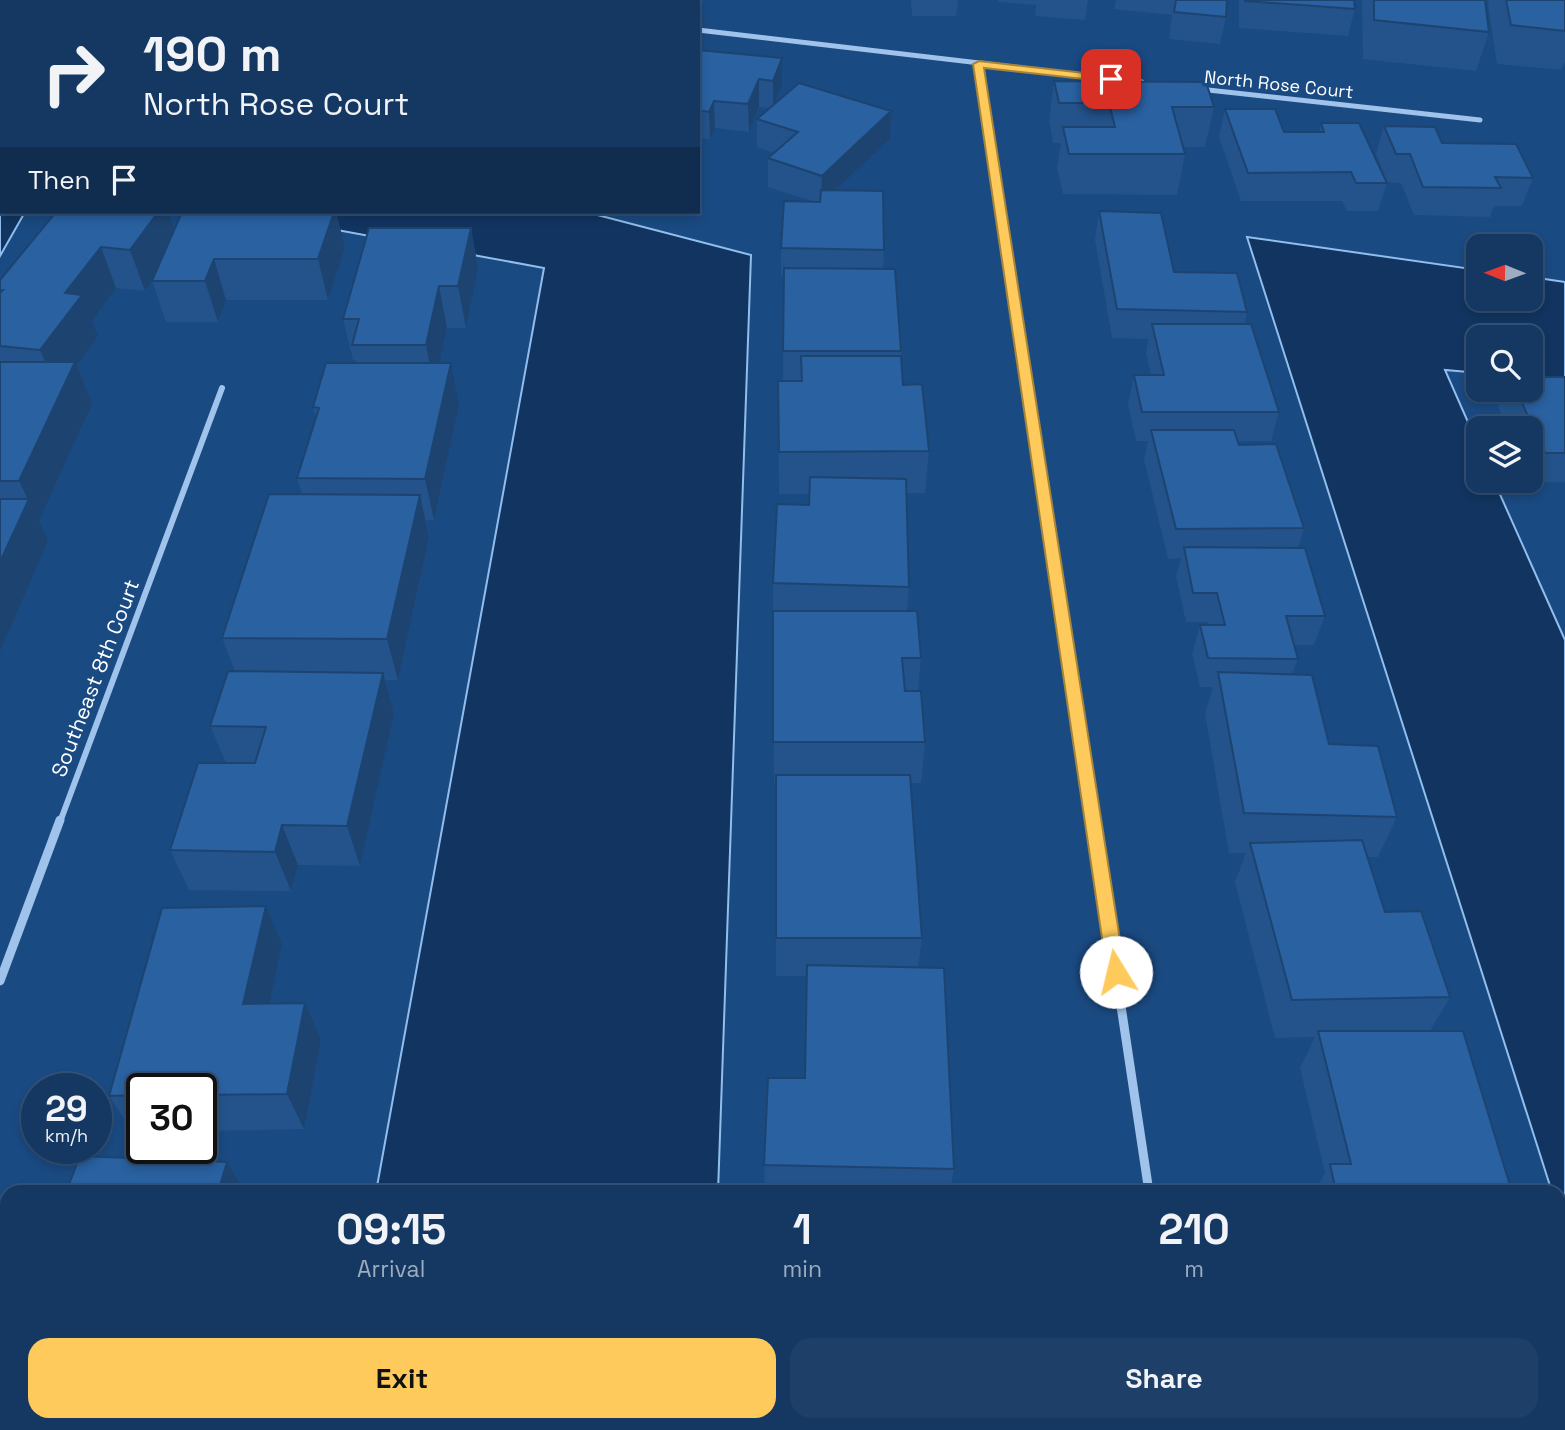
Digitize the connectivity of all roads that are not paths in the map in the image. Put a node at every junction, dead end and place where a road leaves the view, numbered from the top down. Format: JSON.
{"nodes":[{"id":1,"x":700,"y":30,"type":"edge"},
{"id":2,"x":979,"y":64,"type":"junction"},
{"id":3,"x":1155,"y":84,"type":"edge"},
{"id":4,"x":1196,"y":88,"type":"edge"},
{"id":5,"x":1480,"y":120,"type":"dead end"},
{"id":6,"x":222,"y":388,"type":"dead end"},
{"id":7,"x":0,"y":981,"type":"edge"},
{"id":8,"x":1148,"y":1185,"type":"edge"}],
"edges":[{"from":1,"to":2,"type":"street"},
{"from":2,"to":3,"type":"street"},
{"from":2,"to":8,"type":"street"},
{"from":4,"to":5,"type":"street","name":"North Rose Court"},
{"from":6,"to":7,"type":"street","name":"Southeast 8th Court"}]}
